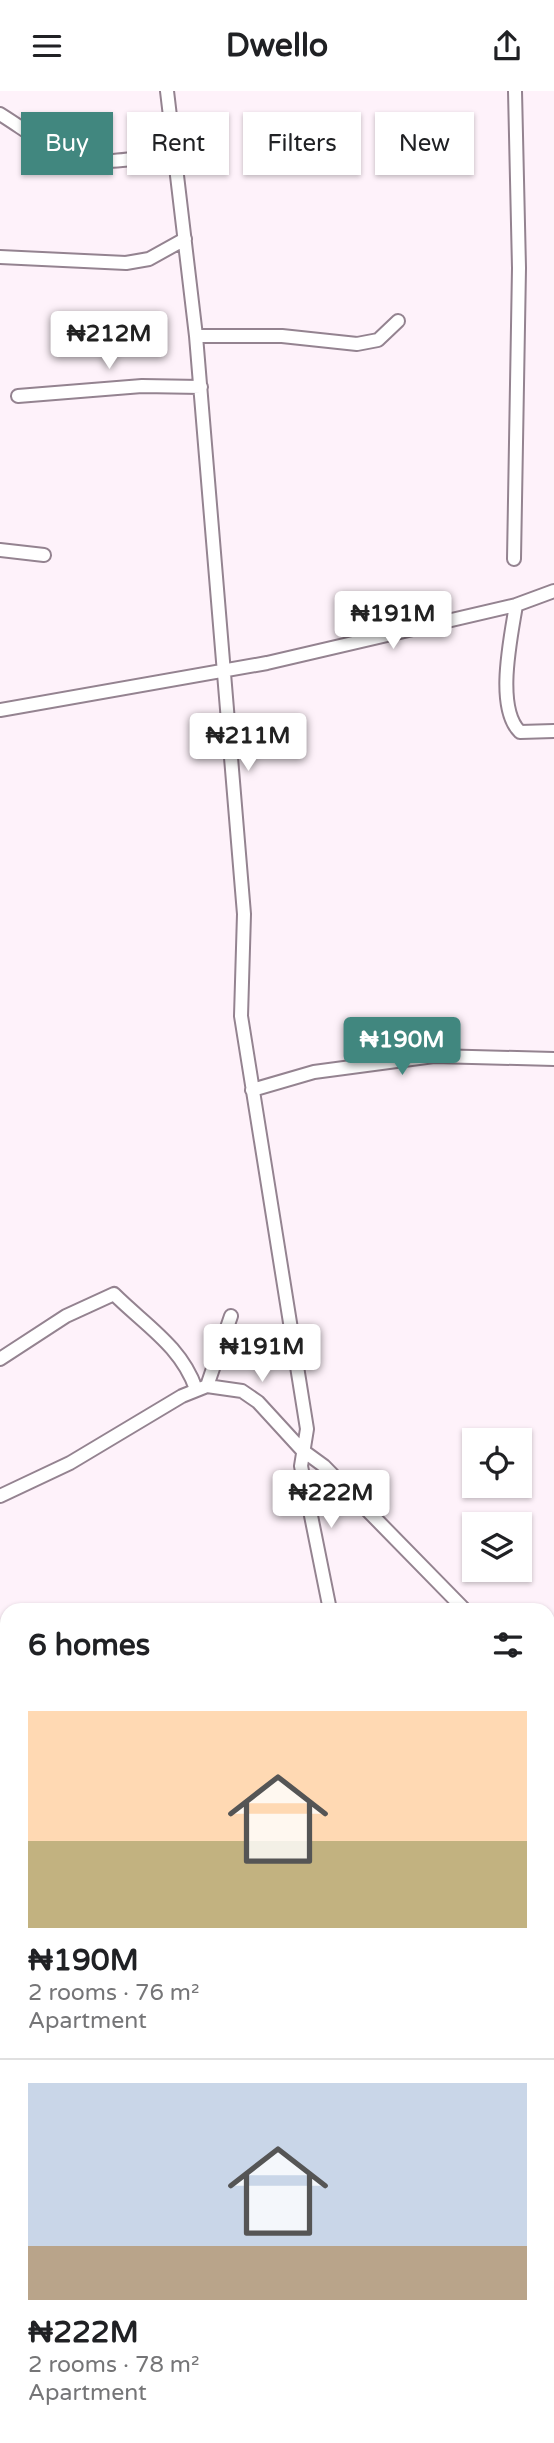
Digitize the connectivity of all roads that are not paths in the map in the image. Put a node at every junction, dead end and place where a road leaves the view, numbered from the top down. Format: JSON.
{"nodes":[{"id":1,"x":167,"y":91,"type":"edge"},
{"id":2,"x":515,"y":91,"type":"edge"},
{"id":3,"x":169,"y":112,"type":"edge"},
{"id":4,"x":0,"y":114,"type":"edge"},
{"id":5,"x":127,"y":160,"type":"edge"},
{"id":6,"x":175,"y":175,"type":"edge"},
{"id":7,"x":185,"y":239,"type":"junction"},
{"id":8,"x":0,"y":257,"type":"edge"},
{"id":9,"x":398,"y":321,"type":"dead end"},
{"id":10,"x":196,"y":336,"type":"junction"},
{"id":11,"x":201,"y":387,"type":"junction"},
{"id":12,"x":18,"y":396,"type":"dead end"},
{"id":13,"x":0,"y":550,"type":"edge"},
{"id":14,"x":44,"y":555,"type":"dead end"},
{"id":15,"x":514,"y":559,"type":"dead end"},
{"id":16,"x":554,"y":591,"type":"edge"},
{"id":17,"x":516,"y":605,"type":"junction"},
{"id":18,"x":222,"y":671,"type":"junction"},
{"id":19,"x":0,"y":710,"type":"edge"},
{"id":20,"x":554,"y":731,"type":"edge"},
{"id":21,"x":554,"y":1059,"type":"edge"},
{"id":22,"x":252,"y":1090,"type":"junction"},
{"id":23,"x":231,"y":1316,"type":"dead end"},
{"id":24,"x":0,"y":1359,"type":"edge"},
{"id":25,"x":202,"y":1388,"type":"junction"},
{"id":26,"x":302,"y":1450,"type":"junction"},
{"id":27,"x":324,"y":1466,"type":"junction"},
{"id":28,"x":304,"y":1479,"type":"junction"},
{"id":29,"x":0,"y":1496,"type":"edge"},
{"id":30,"x":329,"y":1603,"type":"edge"},
{"id":31,"x":458,"y":1603,"type":"edge"}],
"edges":[{"from":1,"to":3,"type":"street"},
{"from":2,"to":15,"type":"street"},
{"from":4,"to":5,"type":"street"},
{"from":6,"to":7,"type":"street"},
{"from":7,"to":8,"type":"street"},
{"from":7,"to":10,"type":"street"},
{"from":9,"to":10,"type":"street"},
{"from":10,"to":11,"type":"street"},
{"from":11,"to":12,"type":"street"},
{"from":11,"to":18,"type":"street"},
{"from":13,"to":14,"type":"street"},
{"from":16,"to":17,"type":"street"},
{"from":17,"to":18,"type":"street"},
{"from":17,"to":20,"type":"street"},
{"from":18,"to":19,"type":"street"},
{"from":18,"to":22,"type":"street"},
{"from":21,"to":22,"type":"street"},
{"from":22,"to":26,"type":"street"},
{"from":23,"to":25,"type":"street"},
{"from":24,"to":25,"type":"street"},
{"from":25,"to":26,"type":"street"},
{"from":25,"to":29,"type":"street"},
{"from":26,"to":27,"type":"street"},
{"from":26,"to":28,"type":"street"},
{"from":27,"to":28,"type":"street"},
{"from":27,"to":31,"type":"street"},
{"from":28,"to":30,"type":"street"}]}
